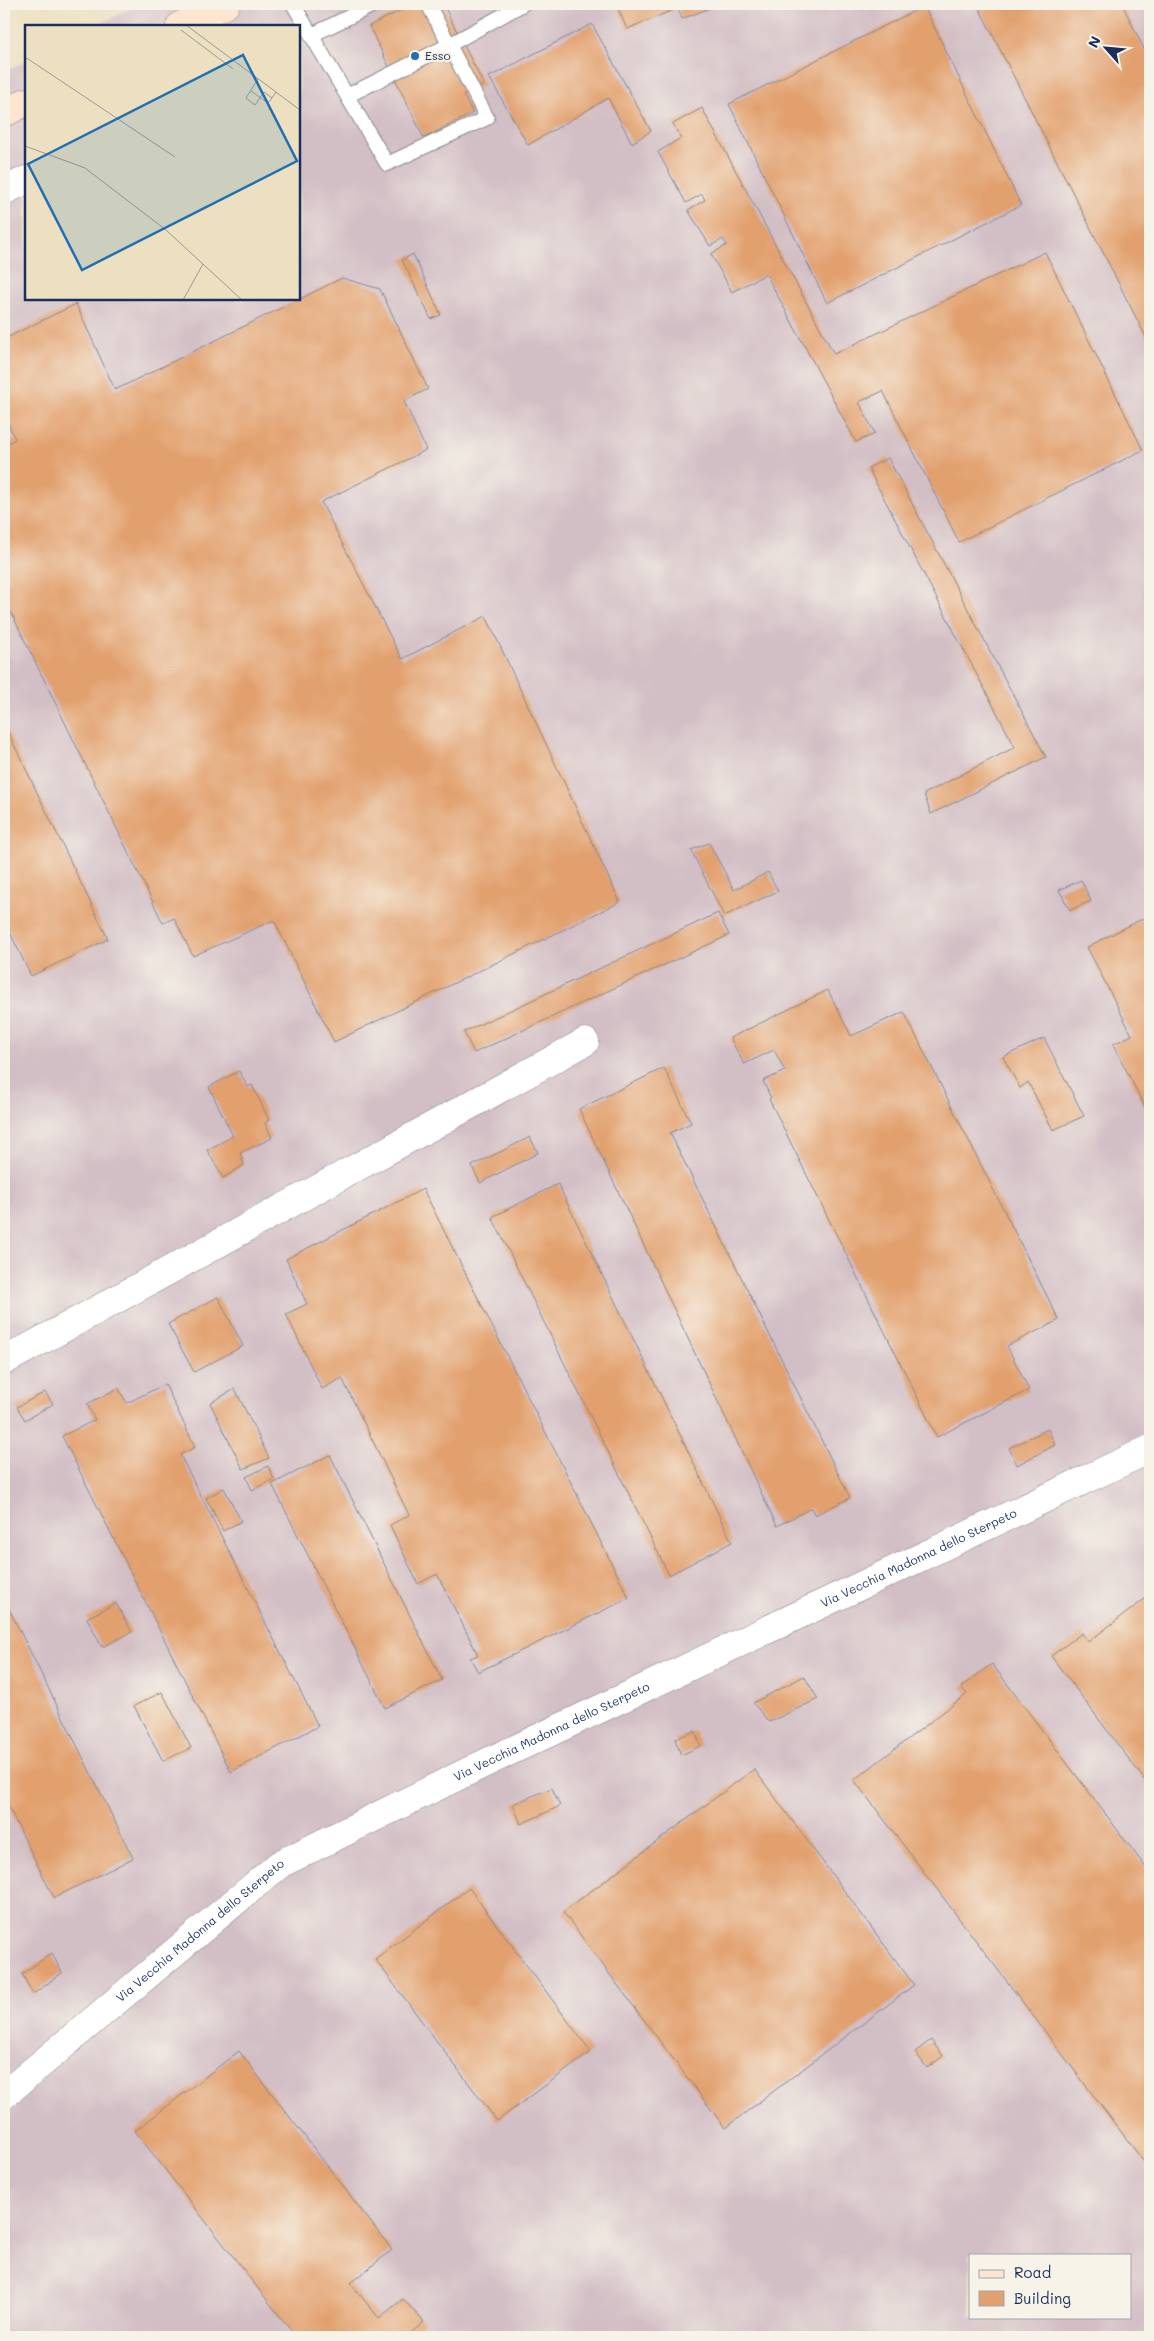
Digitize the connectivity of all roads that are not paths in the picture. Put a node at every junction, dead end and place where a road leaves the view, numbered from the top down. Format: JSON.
{"nodes":[{"id":1,"x":226,"y":4,"type":"edge"},
{"id":2,"x":293,"y":4,"type":"edge"},
{"id":3,"x":375,"y":4,"type":"edge"},
{"id":4,"x":428,"y":4,"type":"edge"},
{"id":5,"x":523,"y":4,"type":"edge"},
{"id":6,"x":182,"y":25,"type":"edge"},
{"id":7,"x":312,"y":35,"type":"junction"},
{"id":8,"x":449,"y":45,"type":"junction"},
{"id":9,"x":347,"y":96,"type":"junction"},
{"id":10,"x":25,"y":102,"type":"edge"},
{"id":11,"x":4,"y":113,"type":"edge"},
{"id":12,"x":25,"y":180,"type":"edge"},
{"id":13,"x":4,"y":191,"type":"edge"},
{"id":14,"x":585,"y":1042,"type":"dead end"},
{"id":15,"x":4,"y":1361,"type":"edge"},
{"id":16,"x":1150,"y":1449,"type":"edge"},
{"id":17,"x":4,"y":2096,"type":"edge"}],
"edges":[{"from":1,"to":6,"type":"main road"},
{"from":2,"to":7,"type":"lane"},
{"from":3,"to":7,"type":"lane"},
{"from":4,"to":8,"type":"lane"},
{"from":5,"to":8,"type":"lane"},
{"from":7,"to":9,"type":"lane"},
{"from":8,"to":9,"type":"lane"},
{"from":8,"to":9,"type":"lane"},
{"from":10,"to":11,"type":"main road"},
{"from":12,"to":13,"type":"street"},
{"from":14,"to":15,"type":"street"},
{"from":16,"to":17,"type":"street","name":"Via Vecchia Madonna dello Sterpeto"}]}
